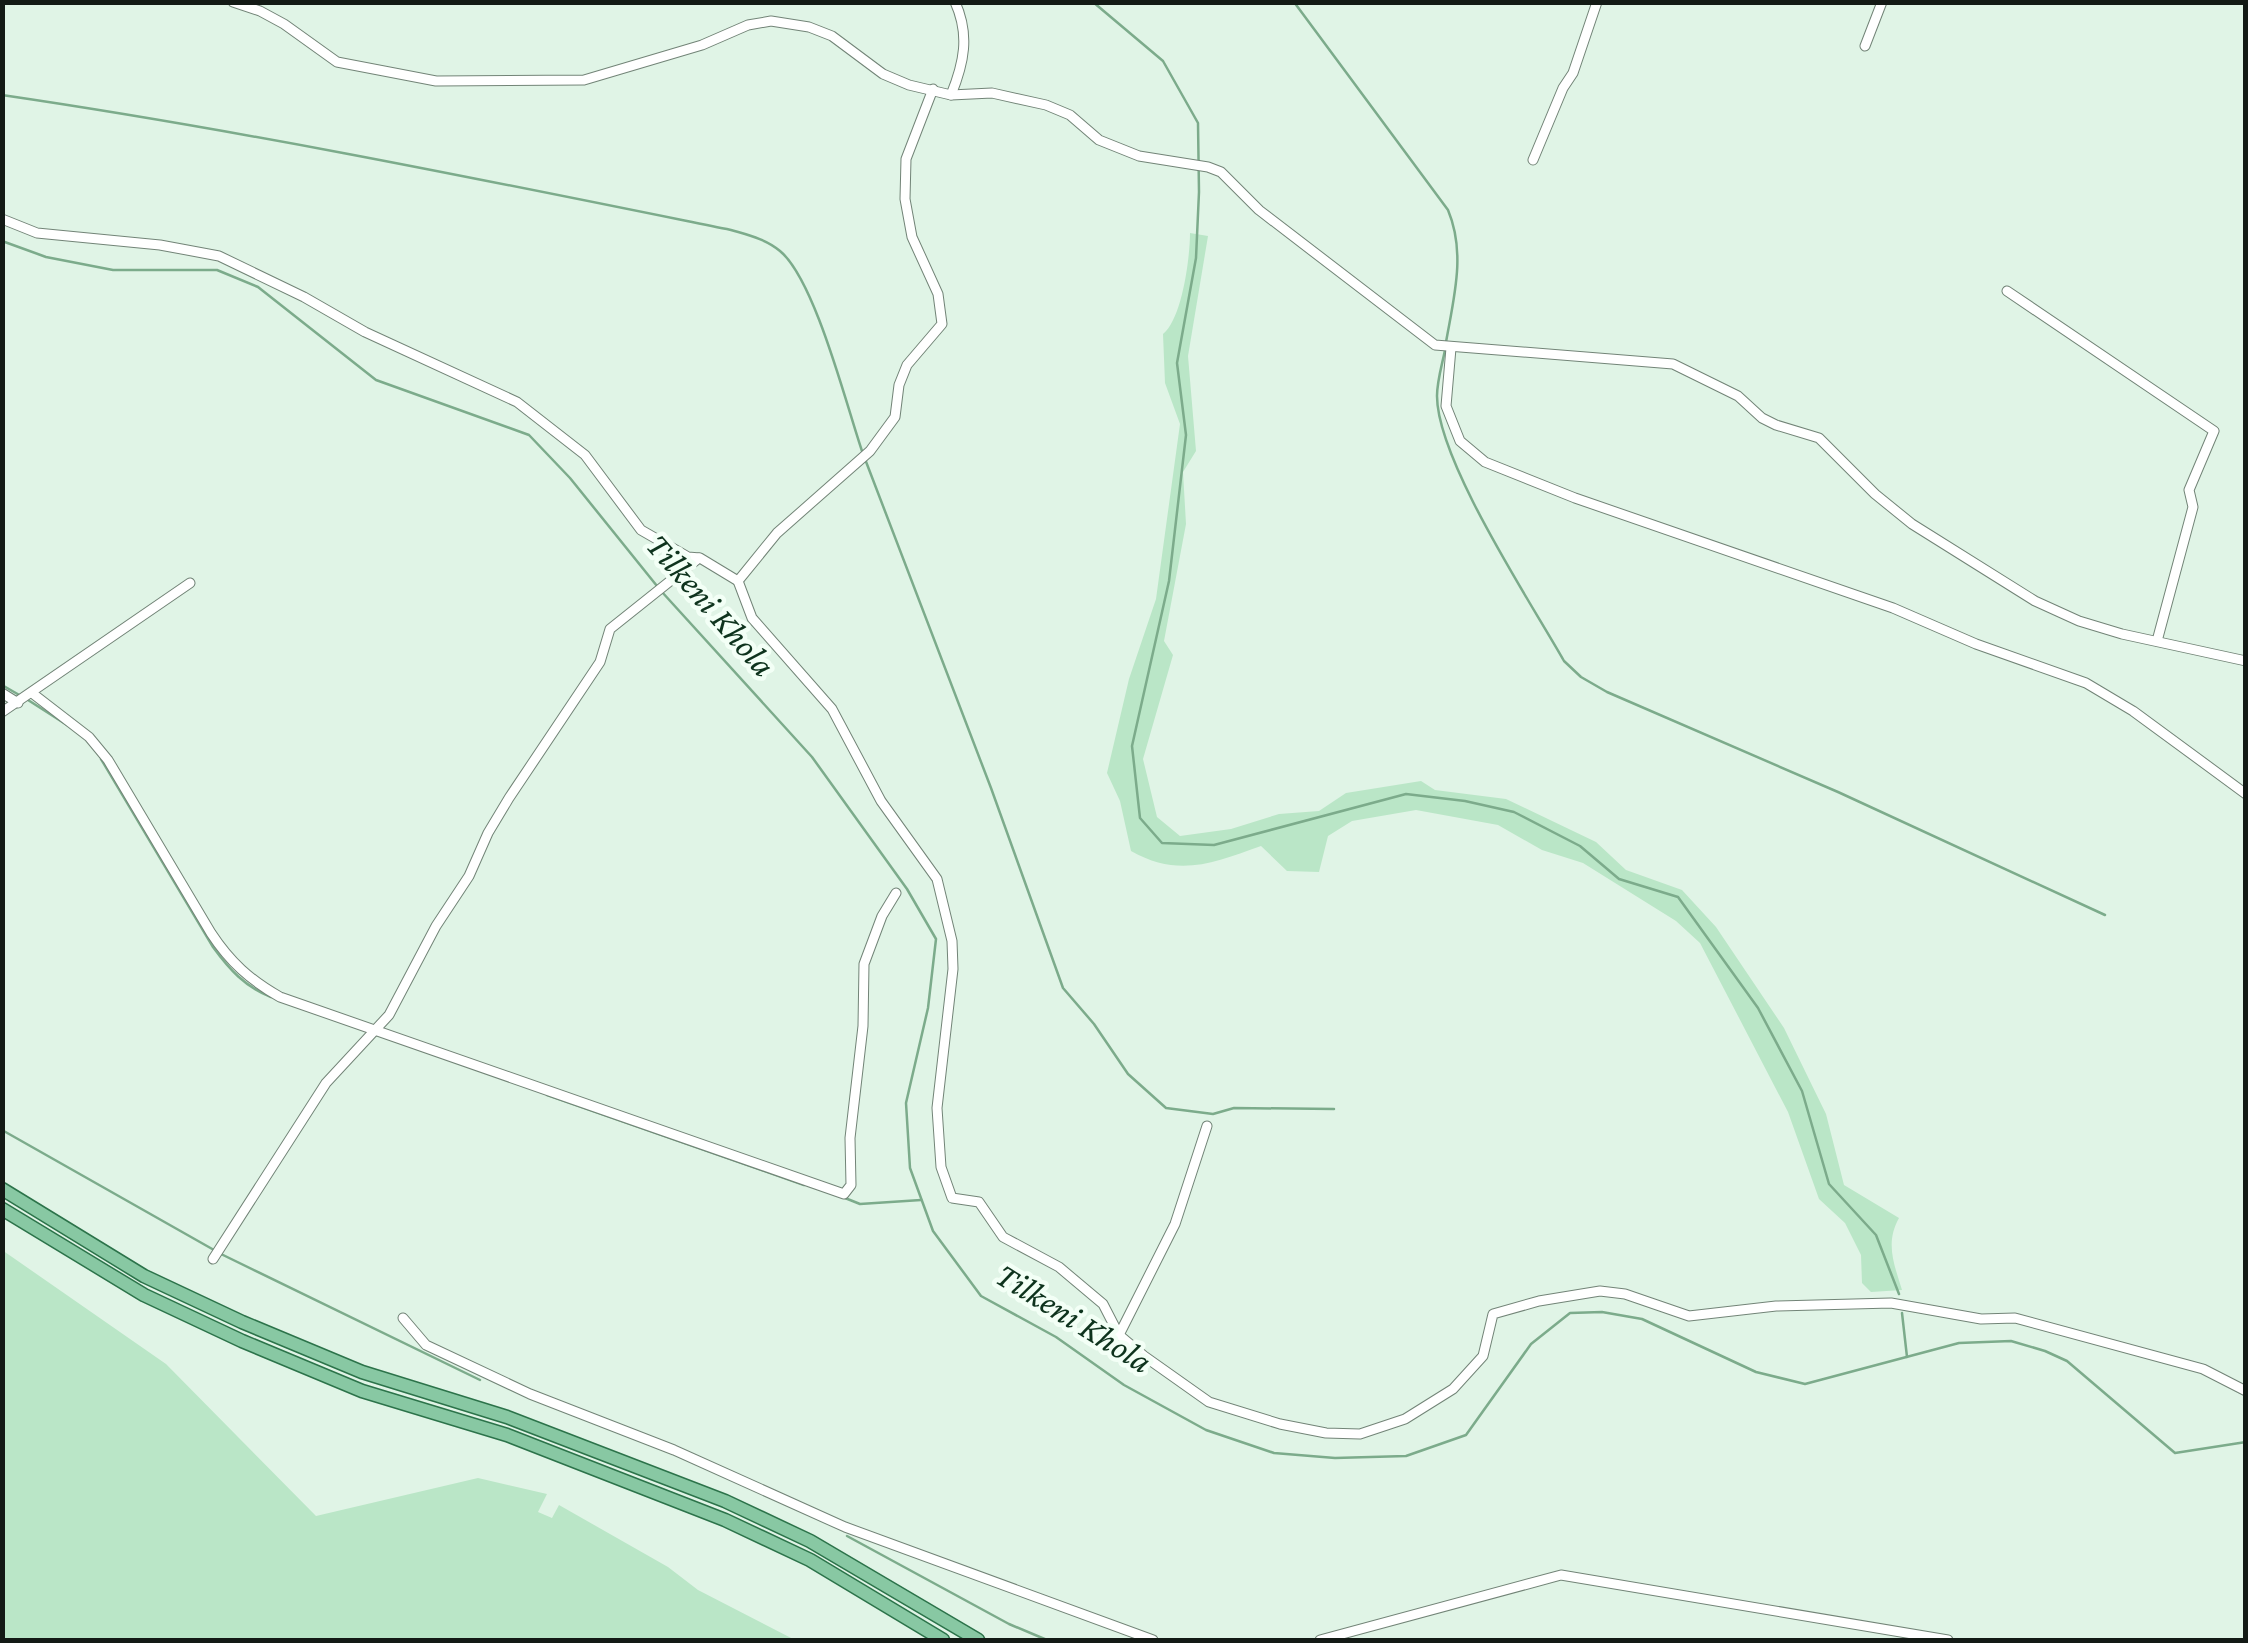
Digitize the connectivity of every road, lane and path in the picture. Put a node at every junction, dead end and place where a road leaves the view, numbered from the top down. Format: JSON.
{"nodes":[{"id":1,"x":234,"y":2,"type":"edge"},
{"id":2,"x":955,"y":2,"type":"edge"},
{"id":3,"x":1597,"y":2,"type":"edge"},
{"id":4,"x":1882,"y":2,"type":"edge"},
{"id":5,"x":1865,"y":46,"type":"dead end"},
{"id":6,"x":932,"y":89,"type":"junction"},
{"id":7,"x":950,"y":95,"type":"junction"},
{"id":8,"x":1533,"y":160,"type":"dead end"},
{"id":9,"x":2,"y":219,"type":"edge"},
{"id":10,"x":2008,"y":291,"type":"dead end"},
{"id":11,"x":1451,"y":348,"type":"junction"},
{"id":12,"x":700,"y":558,"type":"junction"},
{"id":13,"x":738,"y":581,"type":"junction"},
{"id":14,"x":190,"y":583,"type":"dead end"},
{"id":15,"x":2158,"y":641,"type":"junction"},
{"id":16,"x":2246,"y":660,"type":"edge"},
{"id":17,"x":2,"y":693,"type":"edge"},
{"id":18,"x":25,"y":698,"type":"junction"},
{"id":19,"x":2,"y":712,"type":"edge"},
{"id":20,"x":2246,"y":794,"type":"edge"},
{"id":21,"x":896,"y":893,"type":"dead end"},
{"id":22,"x":376,"y":1030,"type":"junction"},
{"id":23,"x":1207,"y":1126,"type":"dead end"},
{"id":24,"x":2,"y":1190,"type":"edge"},
{"id":25,"x":2,"y":1208,"type":"edge"},
{"id":26,"x":217,"y":1254,"type":"dead end"},
{"id":27,"x":403,"y":1318,"type":"dead end"},
{"id":28,"x":1120,"y":1335,"type":"junction"},
{"id":29,"x":2246,"y":1391,"type":"edge"},
{"id":30,"x":944,"y":1640,"type":"edge"},
{"id":31,"x":978,"y":1640,"type":"edge"},
{"id":32,"x":1153,"y":1640,"type":"edge"},
{"id":33,"x":1320,"y":1640,"type":"edge"},
{"id":34,"x":1948,"y":1640,"type":"edge"}],
"edges":[{"from":1,"to":6,"type":"street"},
{"from":2,"to":7,"type":"street"},
{"from":3,"to":8,"type":"street"},
{"from":4,"to":5,"type":"street"},
{"from":6,"to":7,"type":"street"},
{"from":6,"to":13,"type":"street"},
{"from":7,"to":11,"type":"street"},
{"from":9,"to":12,"type":"street"},
{"from":10,"to":15,"type":"street"},
{"from":11,"to":15,"type":"street"},
{"from":11,"to":20,"type":"street"},
{"from":12,"to":13,"type":"street"},
{"from":12,"to":22,"type":"street"},
{"from":13,"to":28,"type":"street"},
{"from":14,"to":18,"type":"street"},
{"from":15,"to":16,"type":"street"},
{"from":17,"to":18,"type":"street"},
{"from":18,"to":19,"type":"street"},
{"from":18,"to":22,"type":"street"},
{"from":21,"to":22,"type":"street"},
{"from":22,"to":26,"type":"street"},
{"from":23,"to":28,"type":"street"},
{"from":24,"to":31,"type":"main road"},
{"from":25,"to":30,"type":"main road"},
{"from":27,"to":32,"type":"street"},
{"from":28,"to":29,"type":"street"},
{"from":33,"to":34,"type":"street"}]}
